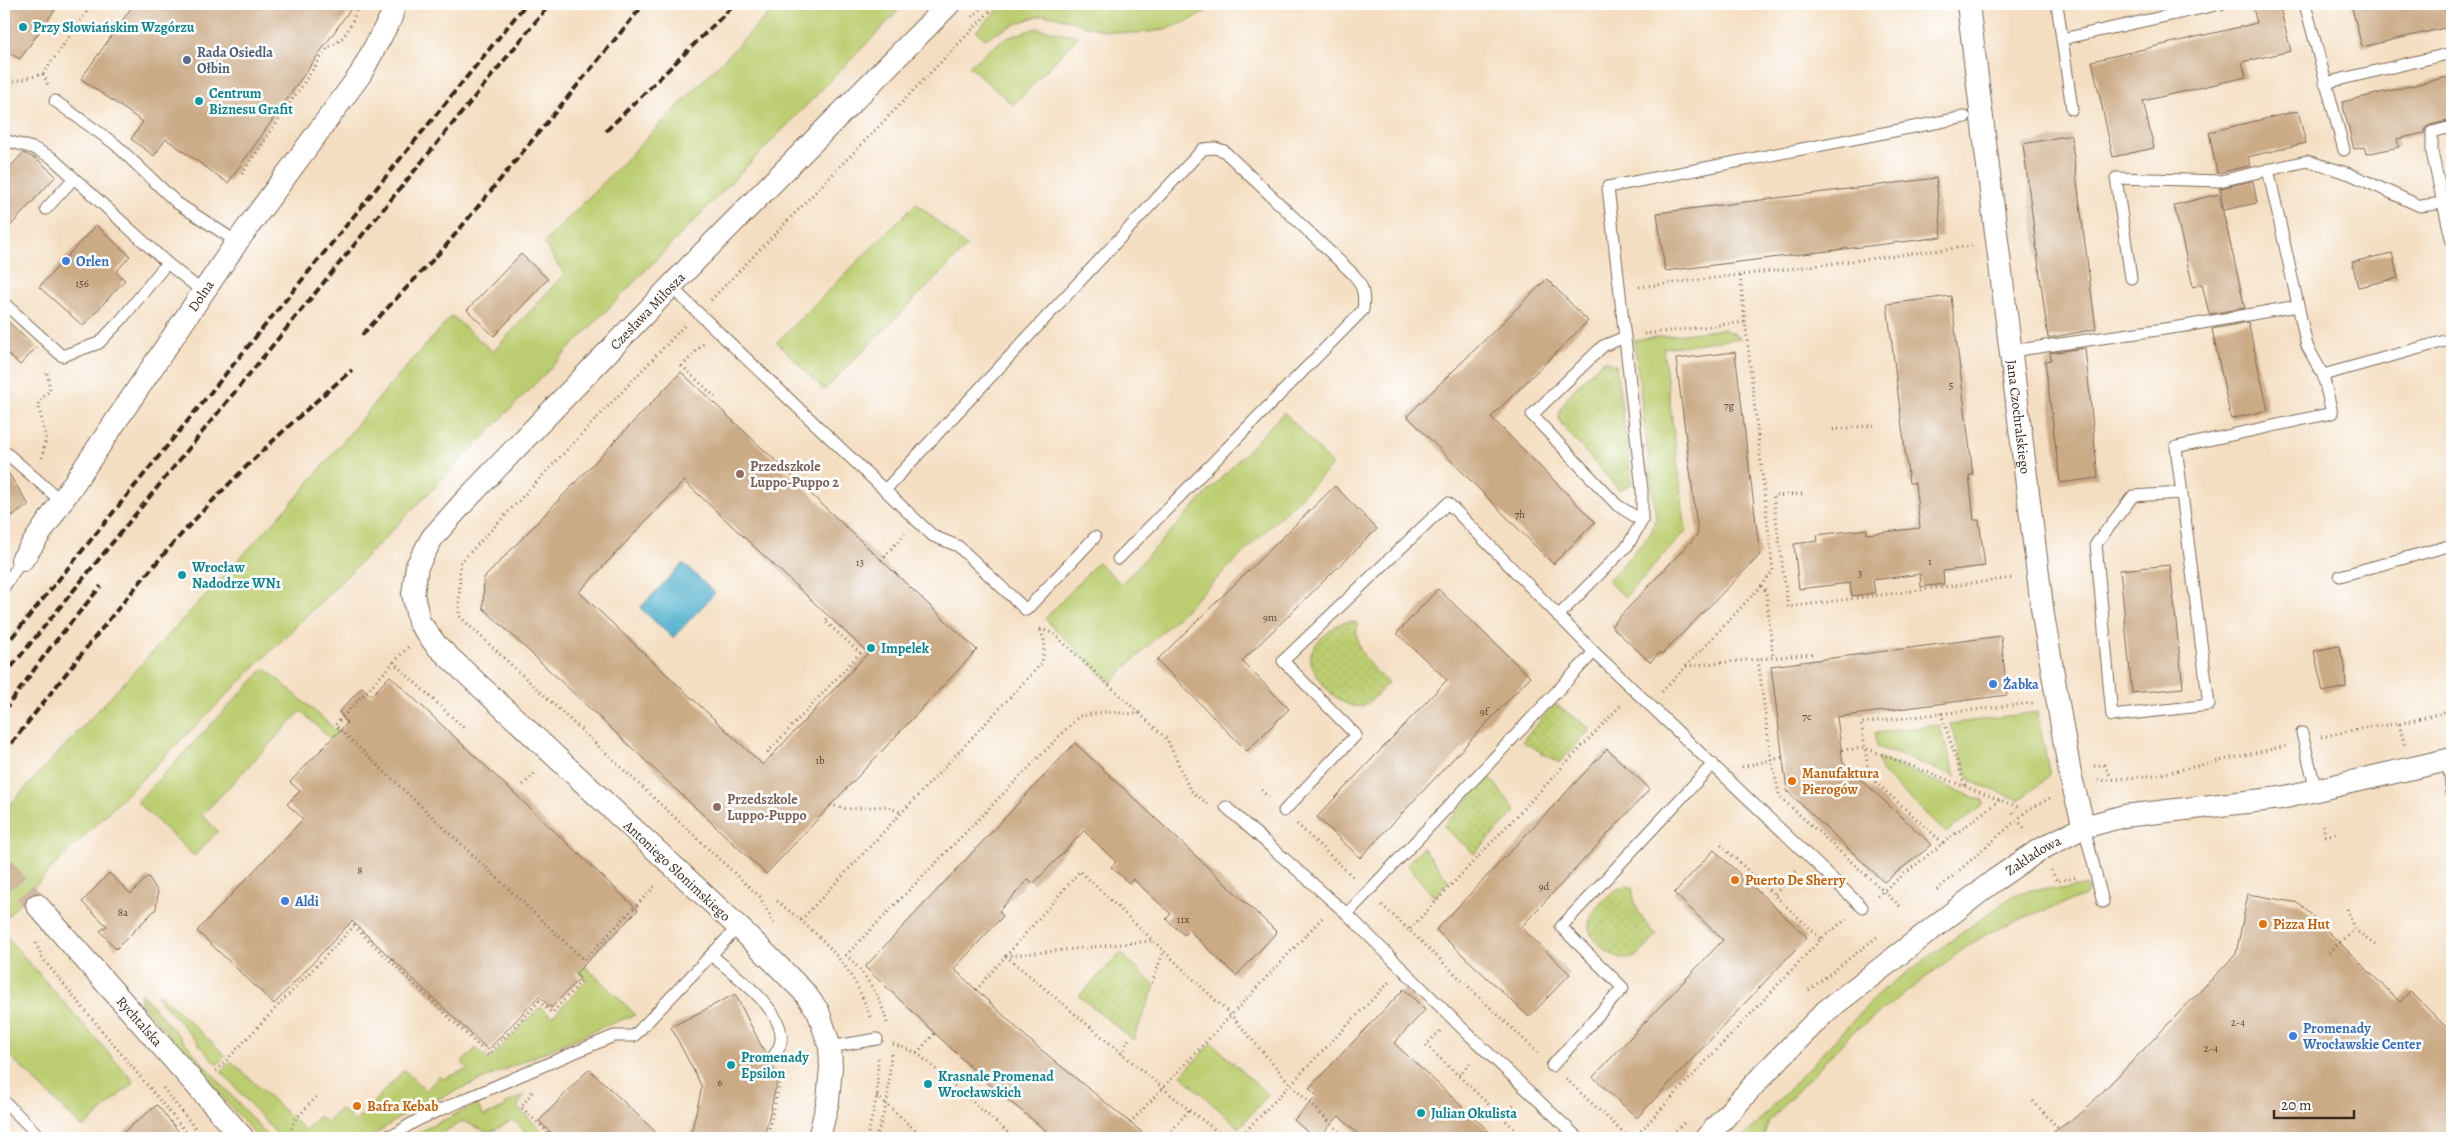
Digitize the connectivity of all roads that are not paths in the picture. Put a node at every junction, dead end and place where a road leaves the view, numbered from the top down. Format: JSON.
{"nodes":[{"id":1,"x":394,"y":4,"type":"edge"},
{"id":2,"x":949,"y":4,"type":"edge"},
{"id":3,"x":1968,"y":4,"type":"edge"},
{"id":4,"x":2057,"y":4,"type":"edge"},
{"id":5,"x":2221,"y":4,"type":"edge"},
{"id":6,"x":2305,"y":4,"type":"edge"},
{"id":7,"x":2062,"y":39,"type":"junction"},
{"id":8,"x":2452,"y":52,"type":"edge"},
{"id":9,"x":2325,"y":83,"type":"junction"},
{"id":10,"x":55,"y":101,"type":"dead end"},
{"id":11,"x":2072,"y":109,"type":"dead end"},
{"id":12,"x":1965,"y":118,"type":"dead end"},
{"id":13,"x":2452,"y":127,"type":"edge"},
{"id":14,"x":4,"y":140,"type":"edge"},
{"id":15,"x":2344,"y":150,"type":"dead end"},
{"id":16,"x":2268,"y":169,"type":"junction"},
{"id":17,"x":74,"y":178,"type":"junction"},
{"id":18,"x":2443,"y":203,"type":"junction"},
{"id":19,"x":46,"y":209,"type":"dead end"},
{"id":20,"x":237,"y":242,"type":"junction"},
{"id":21,"x":2452,"y":242,"type":"edge"},
{"id":22,"x":167,"y":263,"type":"junction"},
{"id":23,"x":2131,"y":278,"type":"dead end"},
{"id":24,"x":671,"y":287,"type":"junction"},
{"id":25,"x":203,"y":292,"type":"junction"},
{"id":26,"x":4,"y":303,"type":"edge"},
{"id":27,"x":2298,"y":306,"type":"junction"},
{"id":28,"x":1625,"y":337,"type":"junction"},
{"id":29,"x":2452,"y":339,"type":"edge"},
{"id":30,"x":2011,"y":352,"type":"junction"},
{"id":31,"x":2324,"y":374,"type":"junction"},
{"id":32,"x":4,"y":451,"type":"edge"},
{"id":33,"x":884,"y":490,"type":"junction"},
{"id":34,"x":2181,"y":494,"type":"junction"},
{"id":35,"x":61,"y":501,"type":"junction"},
{"id":36,"x":1642,"y":521,"type":"junction"},
{"id":37,"x":1095,"y":537,"type":"dead end"},
{"id":38,"x":2452,"y":545,"type":"edge"},
{"id":39,"x":1118,"y":558,"type":"dead end"},
{"id":40,"x":22,"y":560,"type":"joint"},
{"id":41,"x":2340,"y":576,"type":"dead end"},
{"id":42,"x":4,"y":587,"type":"edge"},
{"id":43,"x":1558,"y":616,"type":"junction"},
{"id":44,"x":436,"y":645,"type":"joint"},
{"id":45,"x":1594,"y":652,"type":"junction"},
{"id":46,"x":2302,"y":733,"type":"dead end"},
{"id":47,"x":2450,"y":759,"type":"edge"},
{"id":48,"x":1713,"y":764,"type":"junction"},
{"id":49,"x":2316,"y":791,"type":"junction"},
{"id":50,"x":2452,"y":793,"type":"edge"},
{"id":51,"x":1226,"y":807,"type":"road end"},
{"id":52,"x":1284,"y":812,"type":"road end"},
{"id":53,"x":2084,"y":827,"type":"junction"},
{"id":54,"x":2103,"y":902,"type":"dead end"},
{"id":55,"x":37,"y":905,"type":"tunnel mouth"},
{"id":56,"x":1862,"y":907,"type":"dead end"},
{"id":57,"x":1347,"y":914,"type":"junction"},
{"id":58,"x":738,"y":927,"type":"junction"},
{"id":59,"x":712,"y":955,"type":"junction"},
{"id":60,"x":877,"y":1039,"type":"road end"},
{"id":61,"x":830,"y":1047,"type":"junction"},
{"id":62,"x":770,"y":1060,"type":"dead end"},
{"id":63,"x":1552,"y":1066,"type":"road end"},
{"id":64,"x":4,"y":1101,"type":"edge"},
{"id":65,"x":34,"y":1136,"type":"edge"},
{"id":66,"x":396,"y":1136,"type":"edge"},
{"id":67,"x":243,"y":1138,"type":"edge"},
{"id":68,"x":378,"y":1138,"type":"edge"},
{"id":69,"x":819,"y":1138,"type":"edge"},
{"id":70,"x":1578,"y":1138,"type":"edge"},
{"id":71,"x":1706,"y":1138,"type":"edge"}],
"edges":[{"from":1,"to":20,"type":"street","name":"Dolna"},
{"from":2,"to":24,"type":"street","name":"Czesława Miłosza"},
{"from":3,"to":30,"type":"street","name":"Jana Czochralskiego"},
{"from":4,"to":7,"type":"lane"},
{"from":5,"to":7,"type":"lane"},
{"from":6,"to":9,"type":"lane"},
{"from":7,"to":11,"type":"lane"},
{"from":8,"to":9,"type":"lane"},
{"from":9,"to":15,"type":"lane"},
{"from":10,"to":20,"type":"lane"},
{"from":12,"to":28,"type":"lane"},
{"from":13,"to":18,"type":"lane"},
{"from":14,"to":17,"type":"lane"},
{"from":16,"to":18,"type":"lane"},
{"from":16,"to":23,"type":"lane"},
{"from":16,"to":27,"type":"lane"},
{"from":17,"to":19,"type":"lane"},
{"from":17,"to":22,"type":"lane"},
{"from":18,"to":21,"type":"lane"},
{"from":20,"to":25,"type":"street","name":"Dolna"},
{"from":22,"to":25,"type":"lane"},
{"from":22,"to":26,"type":"lane"},
{"from":24,"to":33,"type":"lane"},
{"from":24,"to":44,"type":"street","name":"Czesława Miłosza"},
{"from":25,"to":35,"type":"street","name":"Dolna"},
{"from":27,"to":30,"type":"lane"},
{"from":27,"to":31,"type":"lane"},
{"from":28,"to":36,"type":"lane"},
{"from":28,"to":36,"type":"lane"},
{"from":29,"to":31,"type":"lane"},
{"from":30,"to":53,"type":"street","name":"Jana Czochralskiego"},
{"from":31,"to":34,"type":"lane"},
{"from":32,"to":35,"type":"lane"},
{"from":33,"to":37,"type":"lane"},
{"from":33,"to":39,"type":"lane"},
{"from":34,"to":34,"type":"lane"},
{"from":35,"to":40,"type":"street","name":"Dolna"},
{"from":36,"to":43,"type":"lane"},
{"from":38,"to":41,"type":"lane"},
{"from":40,"to":42,"type":"lane","name":"Dolna"},
{"from":43,"to":45,"type":"lane"},
{"from":43,"to":52,"type":"lane"},
{"from":44,"to":58,"type":"street","name":"Antoniego Słonimskiego"},
{"from":45,"to":48,"type":"lane"},
{"from":45,"to":57,"type":"lane"},
{"from":46,"to":49,"type":"lane"},
{"from":47,"to":49,"type":"street","name":"Zakładowa"},
{"from":47,"to":50,"type":"lane"},
{"from":48,"to":56,"type":"lane"},
{"from":48,"to":63,"type":"lane"},
{"from":49,"to":53,"type":"street","name":"Zakładowa"},
{"from":51,"to":57,"type":"lane"},
{"from":53,"to":54,"type":"lane"},
{"from":53,"to":71,"type":"street","name":"Zakładowa"},
{"from":55,"to":67,"type":"street","name":"Rychtalska"},
{"from":57,"to":70,"type":"lane"},
{"from":58,"to":59,"type":"lane"},
{"from":58,"to":61,"type":"street","name":"Antoniego Słonimskiego"},
{"from":59,"to":62,"type":"lane"},
{"from":59,"to":66,"type":"lane"},
{"from":60,"to":61,"type":"lane"},
{"from":61,"to":69,"type":"street","name":"Antoniego Słonimskiego"},
{"from":64,"to":65,"type":"lane"},
{"from":66,"to":68,"type":"lane"}]}
